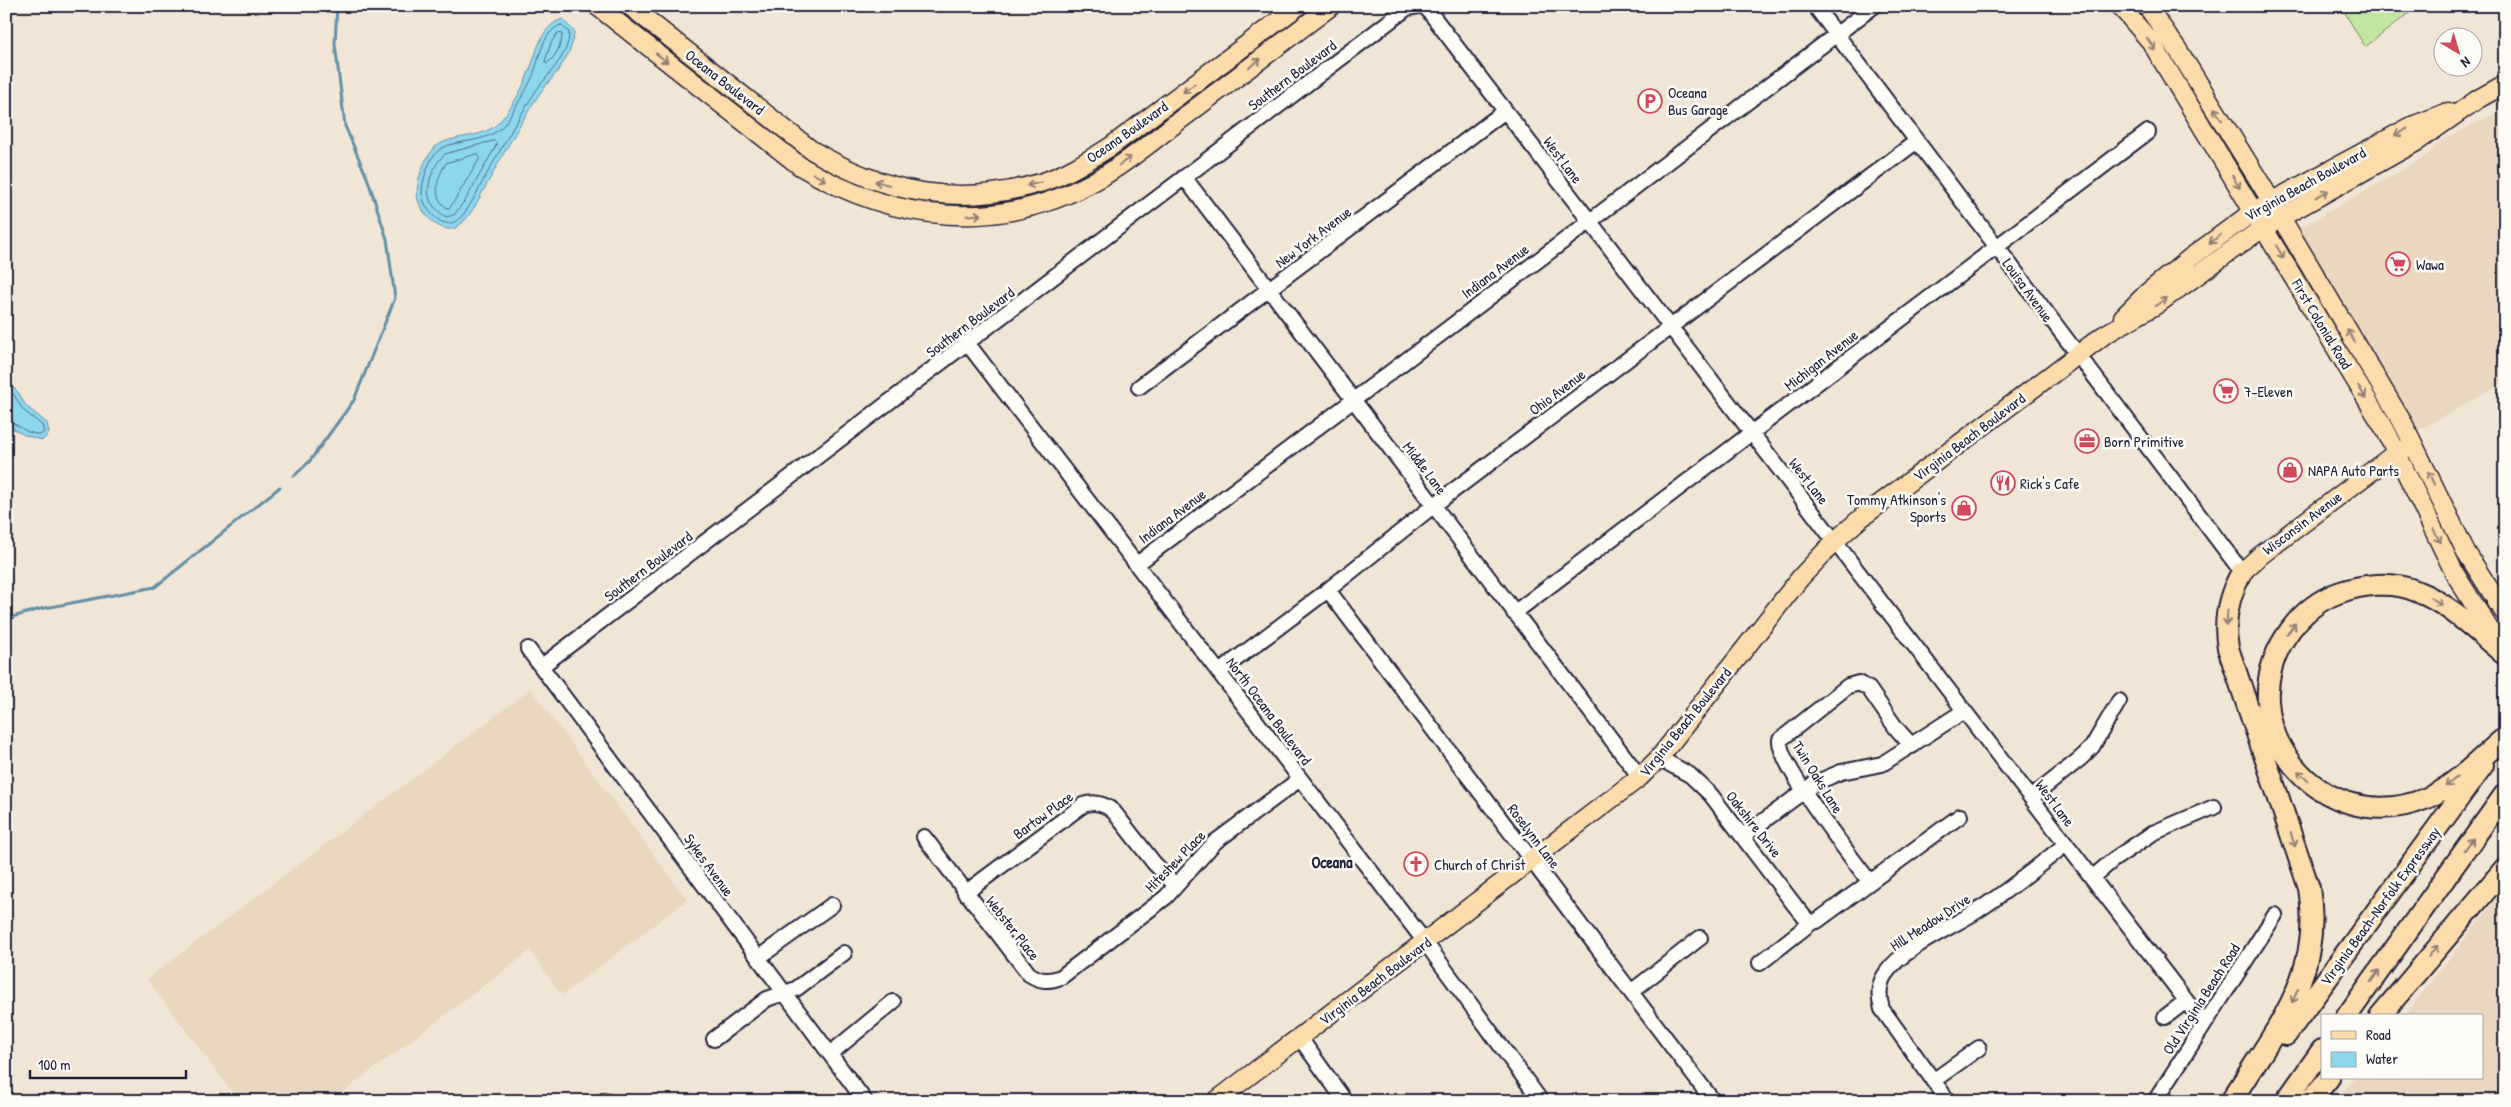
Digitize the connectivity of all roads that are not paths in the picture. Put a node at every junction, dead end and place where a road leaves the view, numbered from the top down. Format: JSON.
{"nodes":[{"id":1,"x":596,"y":6,"type":"edge"},
{"id":2,"x":1298,"y":6,"type":"edge"},
{"id":3,"x":1330,"y":6,"type":"edge"},
{"id":4,"x":1419,"y":6,"type":"edge"},
{"id":5,"x":1425,"y":6,"type":"edge"},
{"id":6,"x":1815,"y":6,"type":"edge"},
{"id":7,"x":1874,"y":6,"type":"edge"},
{"id":8,"x":2120,"y":6,"type":"edge"},
{"id":9,"x":2147,"y":6,"type":"edge"},
{"id":10,"x":634,"y":10,"type":"edge"},
{"id":11,"x":624,"y":28,"type":"junction"},
{"id":12,"x":1836,"y":34,"type":"junction"},
{"id":13,"x":2505,"y":84,"type":"edge"},
{"id":14,"x":2478,"y":99,"type":"junction"},
{"id":15,"x":1505,"y":111,"type":"junction"},
{"id":16,"x":2148,"y":132,"type":"dead end"},
{"id":17,"x":1917,"y":141,"type":"junction"},
{"id":18,"x":1184,"y":177,"type":"junction"},
{"id":19,"x":929,"y":194,"type":"junction"},
{"id":20,"x":2271,"y":201,"type":"junction"},
{"id":21,"x":2254,"y":211,"type":"junction"},
{"id":22,"x":926,"y":213,"type":"junction"},
{"id":23,"x":2281,"y":217,"type":"junction"},
{"id":24,"x":1588,"y":220,"type":"junction"},
{"id":25,"x":2264,"y":227,"type":"junction"},
{"id":26,"x":1996,"y":246,"type":"junction"},
{"id":27,"x":1269,"y":290,"type":"junction"},
{"id":28,"x":1670,"y":327,"type":"junction"},
{"id":29,"x":2104,"y":335,"type":"junction"},
{"id":30,"x":968,"y":344,"type":"junction"},
{"id":31,"x":2077,"y":356,"type":"junction"},
{"id":32,"x":1139,"y":387,"type":"dead end"},
{"id":33,"x":1353,"y":398,"type":"junction"},
{"id":34,"x":1752,"y":434,"type":"junction"},
{"id":35,"x":2415,"y":445,"type":"junction"},
{"id":36,"x":2397,"y":452,"type":"junction"},
{"id":37,"x":1433,"y":506,"type":"junction"},
{"id":38,"x":1835,"y":540,"type":"junction"},
{"id":39,"x":1137,"y":564,"type":"junction"},
{"id":40,"x":2242,"y":572,"type":"junction"},
{"id":41,"x":1328,"y":590,"type":"junction"},
{"id":42,"x":2502,"y":606,"type":"edge"},
{"id":43,"x":1514,"y":613,"type":"junction"},
{"id":44,"x":528,"y":649,"type":"dead end"},
{"id":45,"x":2505,"y":654,"type":"edge"},
{"id":46,"x":542,"y":666,"type":"junction"},
{"id":47,"x":1219,"y":672,"type":"junction"},
{"id":48,"x":2119,"y":702,"type":"dead end"},
{"id":49,"x":1964,"y":711,"type":"junction"},
{"id":50,"x":2503,"y":738,"type":"edge"},
{"id":51,"x":1912,"y":746,"type":"junction"},
{"id":52,"x":1659,"y":758,"type":"junction"},
{"id":53,"x":1640,"y":777,"type":"junction"},
{"id":54,"x":1300,"y":779,"type":"junction"},
{"id":55,"x":1804,"y":791,"type":"junction"},
{"id":56,"x":2505,"y":794,"type":"edge"},
{"id":57,"x":2031,"y":798,"type":"junction"},
{"id":58,"x":2214,"y":808,"type":"dead end"},
{"id":59,"x":1960,"y":816,"type":"dead end"},
{"id":60,"x":1743,"y":836,"type":"junction"},
{"id":61,"x":924,"y":837,"type":"dead end"},
{"id":62,"x":2066,"y":844,"type":"junction"},
{"id":63,"x":1532,"y":861,"type":"junction"},
{"id":64,"x":2505,"y":868,"type":"edge"},
{"id":65,"x":2092,"y":878,"type":"junction"},
{"id":66,"x":1869,"y":881,"type":"junction"},
{"id":67,"x":1176,"y":886,"type":"junction"},
{"id":68,"x":965,"y":893,"type":"junction"},
{"id":69,"x":832,"y":905,"type":"dead end"},
{"id":70,"x":2275,"y":916,"type":"dead end"},
{"id":71,"x":1812,"y":922,"type":"junction"},
{"id":72,"x":1700,"y":938,"type":"dead end"},
{"id":73,"x":1426,"y":942,"type":"junction"},
{"id":74,"x":1098,"y":949,"type":"joint"},
{"id":75,"x":844,"y":953,"type":"dead end"},
{"id":76,"x":758,"y":958,"type":"junction"},
{"id":77,"x":1760,"y":963,"type":"dead end"},
{"id":78,"x":1631,"y":992,"type":"junction"},
{"id":79,"x":785,"y":993,"type":"junction"},
{"id":80,"x":2186,"y":1001,"type":"junction"},
{"id":81,"x":892,"y":1002,"type":"dead end"},
{"id":82,"x":2348,"y":1014,"type":"edge"},
{"id":83,"x":2382,"y":1014,"type":"edge"},
{"id":84,"x":2165,"y":1017,"type":"dead end"},
{"id":85,"x":2204,"y":1024,"type":"junction"},
{"id":86,"x":1300,"y":1038,"type":"junction"},
{"id":87,"x":714,"y":1039,"type":"dead end"},
{"id":88,"x":1979,"y":1048,"type":"dead end"},
{"id":89,"x":2321,"y":1051,"type":"edge"},
{"id":90,"x":830,"y":1054,"type":"junction"},
{"id":91,"x":2327,"y":1080,"type":"edge"},
{"id":92,"x":1933,"y":1081,"type":"junction"},
{"id":93,"x":865,"y":1101,"type":"edge"},
{"id":94,"x":1216,"y":1101,"type":"edge"},
{"id":95,"x":1345,"y":1101,"type":"edge"},
{"id":96,"x":1541,"y":1101,"type":"edge"},
{"id":97,"x":1713,"y":1101,"type":"edge"},
{"id":98,"x":1948,"y":1101,"type":"edge"},
{"id":99,"x":2155,"y":1101,"type":"edge"},
{"id":100,"x":2231,"y":1101,"type":"edge"},
{"id":101,"x":2238,"y":1101,"type":"edge"},
{"id":102,"x":2286,"y":1101,"type":"edge"},
{"id":103,"x":2310,"y":1101,"type":"edge"}],
"edges":[{"from":1,"to":11,"type":"main road","name":"Oceana Boulevard"},
{"from":2,"to":19,"type":"main road","name":"Oceana Boulevard","one_way":true},
{"from":22,"to":3,"type":"main road","name":"Oceana Boulevard","one_way":true},
{"from":4,"to":18,"type":"street","name":"Southern Boulevard"},
{"from":5,"to":15,"type":"street","name":"West Lane"},
{"from":6,"to":12,"type":"street","name":"Louisa Avenue"},
{"from":7,"to":12,"type":"street","name":"Indiana Avenue"},
{"from":8,"to":21,"type":"main road","name":"First Colonial Road","one_way":true},
{"from":20,"to":9,"type":"main road","name":"First Colonial Road","one_way":true},
{"from":10,"to":11,"type":"main road"},
{"from":19,"to":10,"type":"main road","name":"Oceana Boulevard","one_way":true},
{"from":11,"to":22,"type":"main road","name":"Oceana Boulevard","one_way":true},
{"from":12,"to":17,"type":"street","name":"Louisa Avenue"},
{"from":12,"to":24,"type":"street","name":"Indiana Avenue"},
{"from":13,"to":14,"type":"main road","name":"Virginia Beach Boulevard"},
{"from":14,"to":20,"type":"main road","name":"Virginia Beach Boulevard","one_way":true},
{"from":23,"to":14,"type":"main road","name":"Virginia Beach Boulevard","one_way":true},
{"from":15,"to":24,"type":"street","name":"West Lane"},
{"from":15,"to":27,"type":"street","name":"New York Avenue"},
{"from":16,"to":26,"type":"street","name":"Michigan Avenue"},
{"from":17,"to":26,"type":"street","name":"Louisa Avenue"},
{"from":17,"to":28,"type":"street","name":"Ohio Avenue"},
{"from":18,"to":27,"type":"street","name":"Middle Lane"},
{"from":18,"to":30,"type":"street","name":"Southern Boulevard"},
{"from":19,"to":22,"type":"main road"},
{"from":20,"to":21,"type":"main road","name":"Virginia Beach Boulevard"},
{"from":20,"to":23,"type":"main road","name":"First Colonial Road"},
{"from":21,"to":25,"type":"main road","name":"First Colonial Road"},
{"from":21,"to":29,"type":"main road","name":"Virginia Beach Boulevard","one_way":true},
{"from":23,"to":25,"type":"main road","name":"Virginia Beach Boulevard"},
{"from":35,"to":23,"type":"main road","name":"First Colonial Road","one_way":true},
{"from":24,"to":28,"type":"street","name":"West Lane"},
{"from":24,"to":33,"type":"street","name":"Indiana Avenue"},
{"from":29,"to":25,"type":"main road","name":"Virginia Beach Boulevard","one_way":true},
{"from":25,"to":36,"type":"main road","name":"First Colonial Road","one_way":true},
{"from":26,"to":31,"type":"street","name":"Louisa Avenue"},
{"from":26,"to":34,"type":"street","name":"Michigan Avenue"},
{"from":27,"to":32,"type":"street","name":"New York Avenue"},
{"from":27,"to":33,"type":"street","name":"Middle Lane"},
{"from":28,"to":34,"type":"street","name":"West Lane"},
{"from":28,"to":37,"type":"street","name":"Ohio Avenue"},
{"from":29,"to":31,"type":"main road","name":"Virginia Beach Boulevard"},
{"from":30,"to":39,"type":"street","name":"North Oceana Boulevard"},
{"from":30,"to":46,"type":"street","name":"Southern Boulevard"},
{"from":31,"to":38,"type":"main road","name":"Virginia Beach Boulevard"},
{"from":31,"to":40,"type":"street","name":"Louisa Avenue"},
{"from":33,"to":37,"type":"street","name":"Middle Lane"},
{"from":33,"to":39,"type":"street","name":"Indiana Avenue"},
{"from":34,"to":38,"type":"street","name":"West Lane"},
{"from":34,"to":43,"type":"street","name":"Michigan Avenue"},
{"from":35,"to":36,"type":"main road","name":"Wisconsin Avenue"},
{"from":42,"to":35,"type":"main road","name":"First Colonial Road","one_way":true},
{"from":36,"to":40,"type":"main road","name":"Wisconsin Avenue"},
{"from":36,"to":45,"type":"main road","name":"First Colonial Road","one_way":true},
{"from":37,"to":41,"type":"street","name":"Ohio Avenue"},
{"from":37,"to":43,"type":"street","name":"Middle Lane"},
{"from":38,"to":49,"type":"street","name":"West Lane"},
{"from":38,"to":52,"type":"main road","name":"Virginia Beach Boulevard"},
{"from":39,"to":47,"type":"street","name":"North Oceana Boulevard"},
{"from":40,"to":100,"type":"highway","one_way":true},
{"from":41,"to":47,"type":"street","name":"Ohio Avenue"},
{"from":41,"to":63,"type":"street","name":"Roselynn Lane"},
{"from":43,"to":53,"type":"street","name":"Middle Lane"},
{"from":44,"to":46,"type":"street","name":"Sykes Avenue"},
{"from":50,"to":45,"type":"highway","one_way":true},
{"from":46,"to":76,"type":"street","name":"Sykes Avenue"},
{"from":47,"to":54,"type":"street","name":"North Oceana Boulevard"},
{"from":48,"to":57,"type":"street"},
{"from":49,"to":51,"type":"street"},
{"from":49,"to":57,"type":"street","name":"West Lane"},
{"from":50,"to":101,"type":"highway","name":"Virginia Beach-Norfolk Expressway"},
{"from":51,"to":55,"type":"street"},
{"from":51,"to":55,"type":"street","name":"Twin Oaks Lane"},
{"from":52,"to":53,"type":"main road","name":"Virginia Beach Boulevard"},
{"from":52,"to":60,"type":"street","name":"Oakshire Drive"},
{"from":53,"to":63,"type":"main road","name":"Virginia Beach Boulevard"},
{"from":54,"to":67,"type":"street","name":"Hiteshew Place"},
{"from":54,"to":73,"type":"street","name":"North Oceana Boulevard"},
{"from":55,"to":60,"type":"street"},
{"from":55,"to":66,"type":"street","name":"Twin Oaks Lane"},
{"from":82,"to":56,"type":"highway","one_way":true},
{"from":57,"to":62,"type":"street","name":"West Lane"},
{"from":58,"to":65,"type":"street"},
{"from":59,"to":66,"type":"street"},
{"from":60,"to":71,"type":"street","name":"Oakshire Drive"},
{"from":61,"to":68,"type":"street","name":"Webster Place"},
{"from":62,"to":65,"type":"street","name":"West Lane"},
{"from":62,"to":92,"type":"street","name":"Hill Meadow Drive"},
{"from":63,"to":73,"type":"main road","name":"Virginia Beach Boulevard"},
{"from":63,"to":78,"type":"street","name":"Roselynn Lane"},
{"from":83,"to":64,"type":"highway","one_way":true},
{"from":65,"to":80,"type":"street","name":"West Lane"},
{"from":66,"to":71,"type":"street"},
{"from":67,"to":68,"type":"street","name":"Bartow Place"},
{"from":67,"to":74,"type":"street","name":"Hiteshew Place"},
{"from":68,"to":74,"type":"street","name":"Webster Place"},
{"from":69,"to":76,"type":"street"},
{"from":70,"to":85,"type":"street","name":"Old Virginia Beach Road"},
{"from":71,"to":77,"type":"street"},
{"from":72,"to":78,"type":"street"},
{"from":73,"to":86,"type":"main road","name":"Virginia Beach Boulevard"},
{"from":73,"to":96,"type":"street","name":"North Oceana Boulevard"},
{"from":75,"to":79,"type":"street"},
{"from":76,"to":79,"type":"street","name":"Sykes Avenue"},
{"from":78,"to":97,"type":"street","name":"Roselynn Lane"},
{"from":79,"to":87,"type":"street"},
{"from":79,"to":90,"type":"street","name":"Sykes Avenue"},
{"from":80,"to":84,"type":"street"},
{"from":80,"to":85,"type":"street","name":"West Lane"},
{"from":81,"to":90,"type":"street"},
{"from":85,"to":99,"type":"street","name":"Old Virginia Beach Road"},
{"from":86,"to":94,"type":"main road","name":"Virginia Beach Boulevard"},
{"from":86,"to":95,"type":"street"},
{"from":88,"to":92,"type":"street"},
{"from":89,"to":102,"type":"highway"},
{"from":90,"to":93,"type":"street","name":"Sykes Avenue"},
{"from":91,"to":103,"type":"highway"},
{"from":92,"to":98,"type":"street","name":"Hill Meadow Drive"}]}
